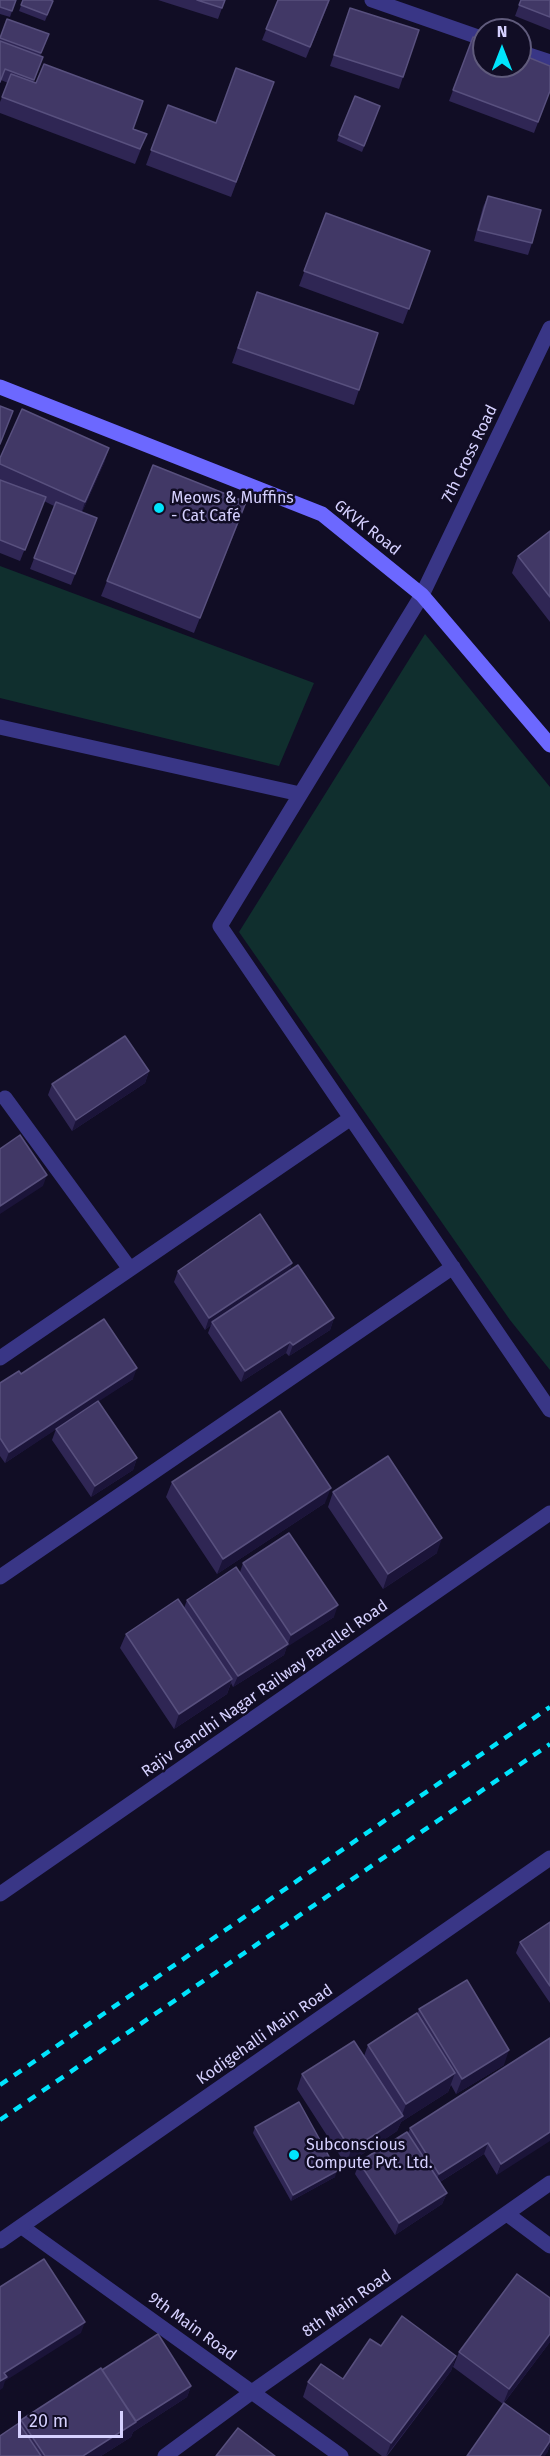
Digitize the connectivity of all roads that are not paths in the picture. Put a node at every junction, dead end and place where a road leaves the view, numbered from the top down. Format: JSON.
{"nodes":[{"id":1,"x":372,"y":0,"type":"edge"},
{"id":2,"x":472,"y":35,"type":"edge"},
{"id":3,"x":532,"y":56,"type":"edge"},
{"id":4,"x":550,"y":62,"type":"edge"},
{"id":5,"x":550,"y":328,"type":"edge"},
{"id":6,"x":0,"y":387,"type":"edge"},
{"id":7,"x":422,"y":595,"type":"junction"},
{"id":8,"x":0,"y":727,"type":"edge"},
{"id":9,"x":550,"y":744,"type":"edge"},
{"id":10,"x":300,"y":794,"type":"junction"},
{"id":11,"x":5,"y":1098,"type":"dead end"},
{"id":12,"x":351,"y":1118,"type":"junction"},
{"id":13,"x":453,"y":1267,"type":"junction"},
{"id":14,"x":130,"y":1269,"type":"junction"},
{"id":15,"x":0,"y":1358,"type":"edge"},
{"id":16,"x":550,"y":1410,"type":"edge"},
{"id":17,"x":550,"y":1513,"type":"edge"},
{"id":18,"x":0,"y":1577,"type":"edge"},
{"id":19,"x":550,"y":1858,"type":"edge"},
{"id":20,"x":0,"y":1894,"type":"edge"},
{"id":21,"x":550,"y":2183,"type":"edge"},
{"id":22,"x":507,"y":2214,"type":"junction"},
{"id":23,"x":22,"y":2227,"type":"junction"},
{"id":24,"x":0,"y":2241,"type":"edge"},
{"id":25,"x":550,"y":2246,"type":"edge"},
{"id":26,"x":252,"y":2392,"type":"junction"},
{"id":27,"x":165,"y":2456,"type":"edge"},
{"id":28,"x":341,"y":2456,"type":"edge"}],
"edges":[{"from":1,"to":2,"type":"street"},
{"from":3,"to":4,"type":"street"},
{"from":5,"to":7,"type":"street","name":"7th Cross Road"},
{"from":6,"to":7,"type":"main road","name":"GKVK Road"},
{"from":7,"to":9,"type":"main road","name":"GKVK Road"},
{"from":7,"to":10,"type":"street","name":"7th Cross Road"},
{"from":8,"to":10,"type":"street"},
{"from":10,"to":12,"type":"street","name":"7th Cross Road"},
{"from":11,"to":14,"type":"street"},
{"from":12,"to":13,"type":"street"},
{"from":12,"to":14,"type":"street"},
{"from":13,"to":16,"type":"street"},
{"from":13,"to":18,"type":"street"},
{"from":14,"to":15,"type":"street"},
{"from":17,"to":20,"type":"street","name":"Rajiv Gandhi Nagar Railway Parallel Road"},
{"from":19,"to":23,"type":"street","name":"Kodigehalli Main Road"},
{"from":21,"to":22,"type":"street","name":"8th Main Road"},
{"from":22,"to":25,"type":"street"},
{"from":22,"to":26,"type":"street","name":"8th Main Road"},
{"from":23,"to":24,"type":"street","name":"Kodigehalli Main Road"},
{"from":23,"to":26,"type":"street","name":"9th Main Road"},
{"from":26,"to":27,"type":"street","name":"8th Main Road"},
{"from":26,"to":28,"type":"street","name":"9th Main Road"}]}
